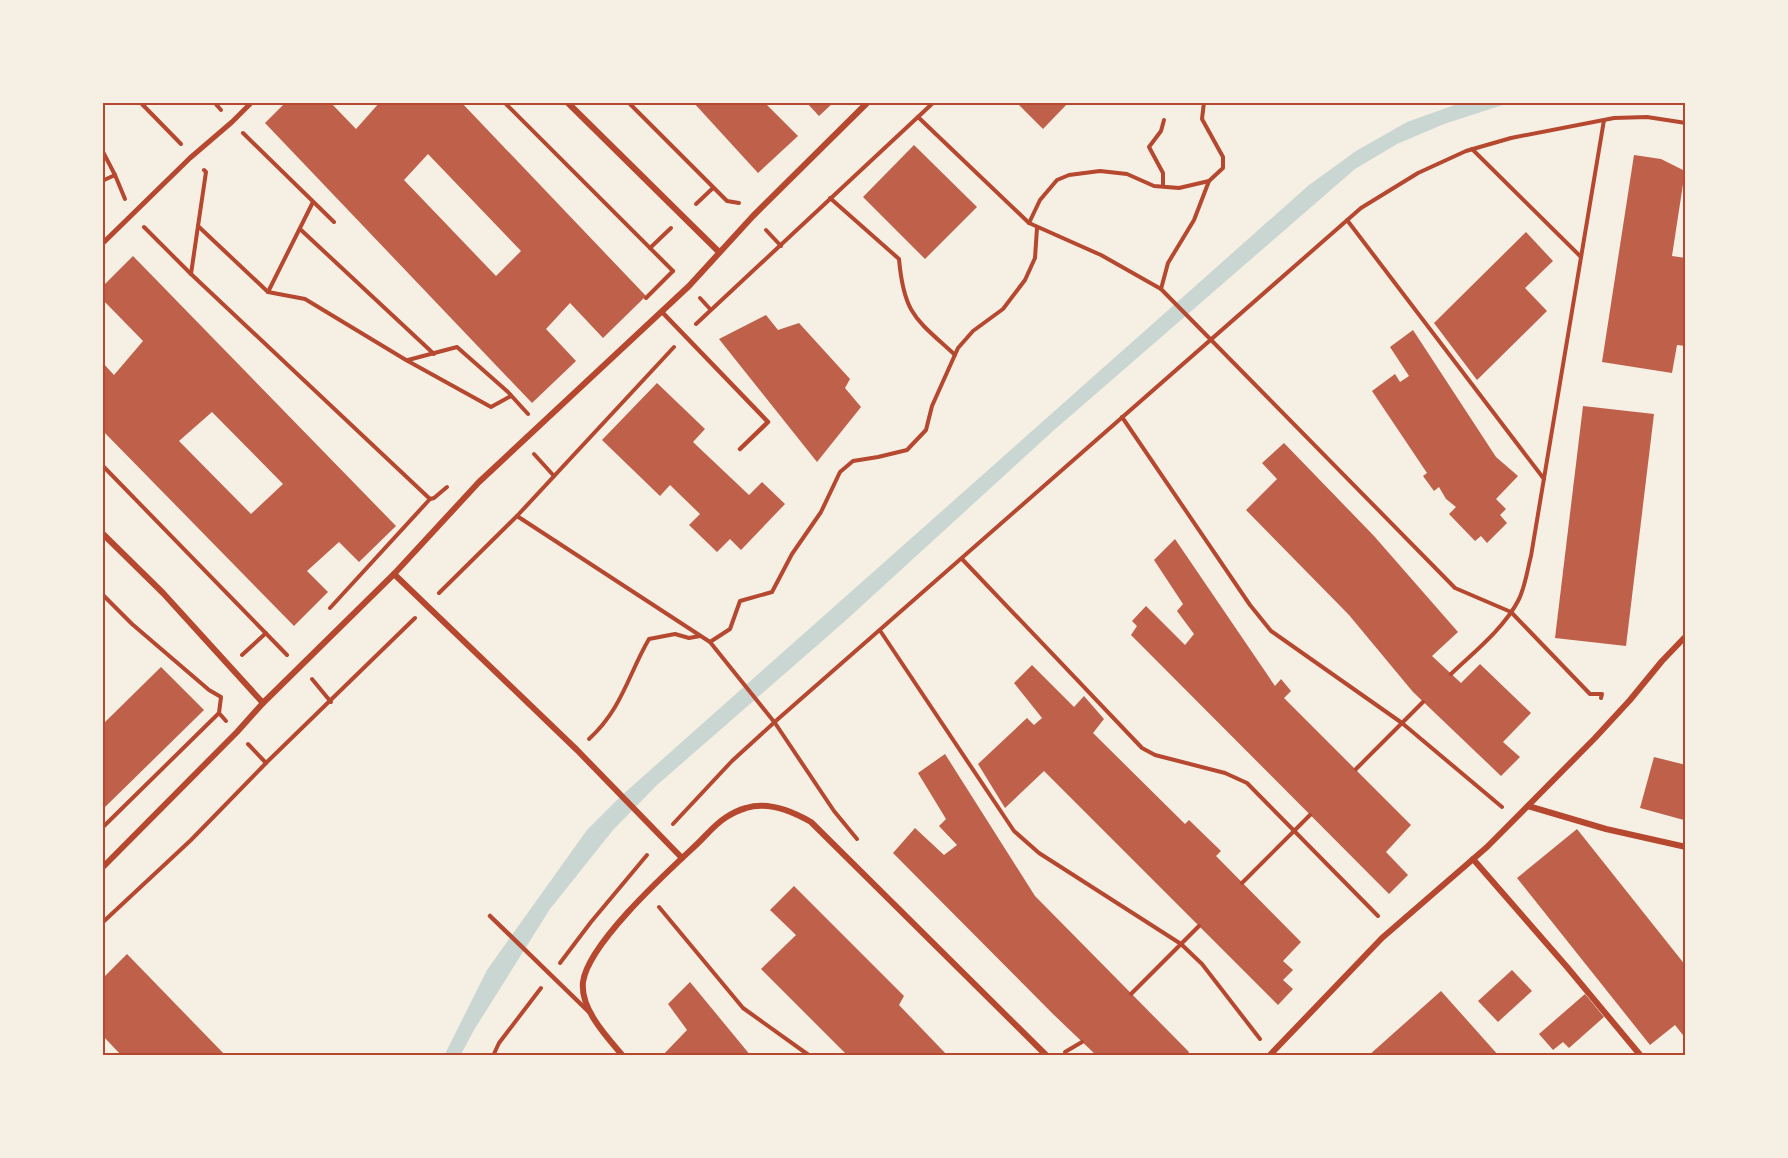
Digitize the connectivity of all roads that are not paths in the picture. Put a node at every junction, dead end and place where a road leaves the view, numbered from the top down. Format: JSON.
{"nodes":[{"id":1,"x":252,"y":102,"type":"edge"},
{"id":2,"x":567,"y":102,"type":"edge"},
{"id":3,"x":868,"y":102,"type":"edge"},
{"id":4,"x":102,"y":244,"type":"edge"},
{"id":5,"x":719,"y":252,"type":"junction"},
{"id":6,"x":662,"y":312,"type":"junction"},
{"id":7,"x":740,"y":449,"type":"dead end"},
{"id":8,"x":102,"y":533,"type":"edge"},
{"id":9,"x":394,"y":574,"type":"junction"},
{"id":10,"x":1686,"y":636,"type":"edge"},
{"id":11,"x":263,"y":703,"type":"junction"},
{"id":12,"x":1528,"y":806,"type":"junction"},
{"id":13,"x":1686,"y":847,"type":"edge"},
{"id":14,"x":682,"y":858,"type":"junction"},
{"id":15,"x":1473,"y":859,"type":"junction"},
{"id":16,"x":102,"y":868,"type":"edge"},
{"id":17,"x":490,"y":916,"type":"dead end"},
{"id":18,"x":591,"y":1014,"type":"junction"},
{"id":19,"x":623,"y":1056,"type":"edge"},
{"id":20,"x":1047,"y":1056,"type":"edge"},
{"id":21,"x":1269,"y":1056,"type":"edge"},
{"id":22,"x":1641,"y":1056,"type":"edge"}],
"edges":[{"from":1,"to":4,"type":"street"},
{"from":2,"to":5,"type":"street"},
{"from":3,"to":5,"type":"street"},
{"from":5,"to":6,"type":"street"},
{"from":6,"to":7,"type":"lane"},
{"from":6,"to":9,"type":"street"},
{"from":8,"to":11,"type":"street"},
{"from":9,"to":11,"type":"street"},
{"from":9,"to":14,"type":"street"},
{"from":10,"to":12,"type":"street"},
{"from":11,"to":16,"type":"street"},
{"from":12,"to":13,"type":"street"},
{"from":12,"to":15,"type":"street"},
{"from":14,"to":18,"type":"street"},
{"from":14,"to":20,"type":"street"},
{"from":15,"to":21,"type":"street"},
{"from":15,"to":22,"type":"street"},
{"from":17,"to":18,"type":"lane"},
{"from":18,"to":19,"type":"street"}]}
